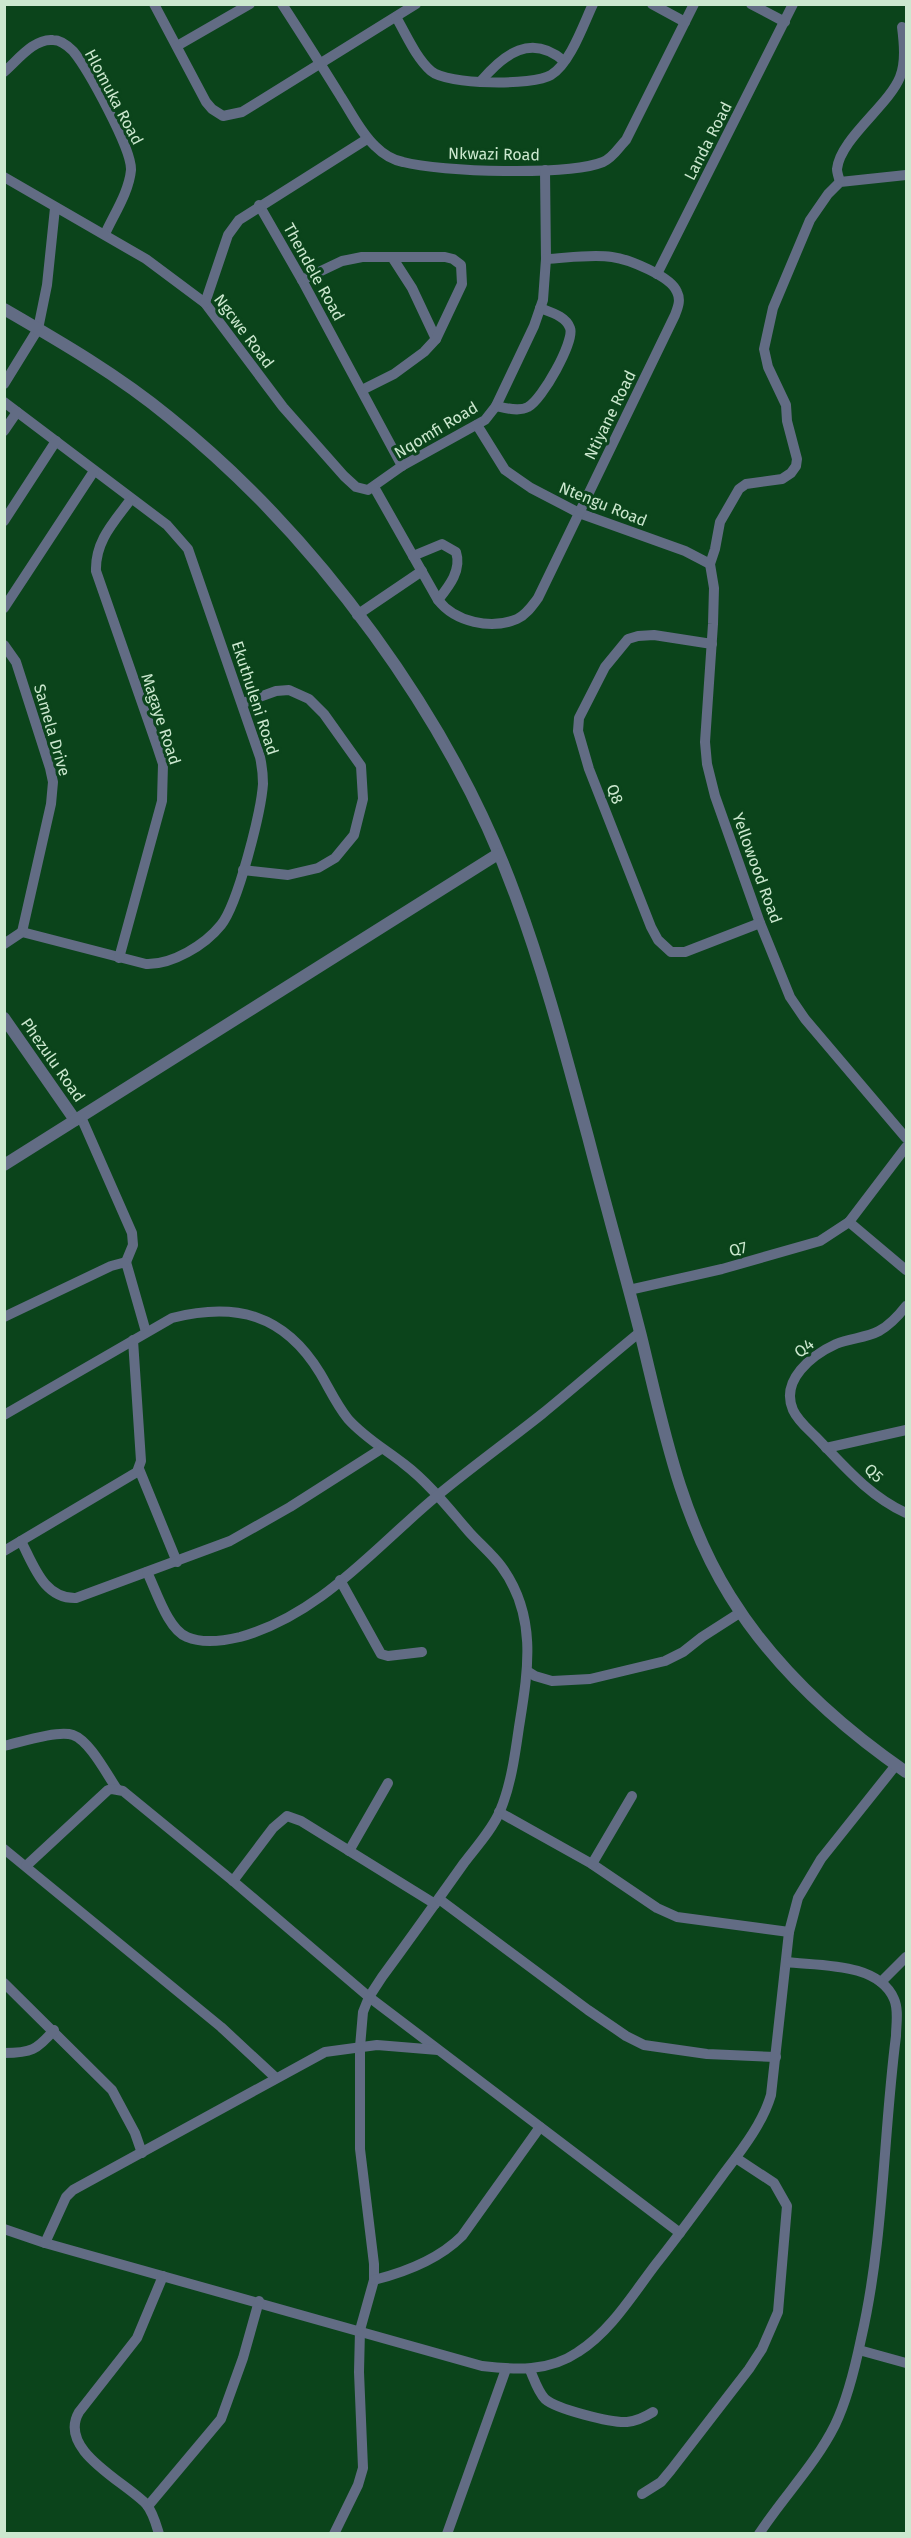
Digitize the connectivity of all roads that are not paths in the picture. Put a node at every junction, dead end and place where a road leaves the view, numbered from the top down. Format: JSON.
{"nodes":[{"id":1,"x":154,"y":4,"type":"edge"},
{"id":2,"x":250,"y":4,"type":"edge"},
{"id":3,"x":282,"y":4,"type":"edge"},
{"id":4,"x":416,"y":4,"type":"edge"},
{"id":5,"x":593,"y":4,"type":"edge"},
{"id":6,"x":652,"y":4,"type":"edge"},
{"id":7,"x":694,"y":4,"type":"edge"},
{"id":8,"x":751,"y":4,"type":"edge"},
{"id":9,"x":793,"y":4,"type":"edge"},
{"id":10,"x":396,"y":17,"type":"junction"},
{"id":11,"x":685,"y":22,"type":"junction"},
{"id":12,"x":785,"y":22,"type":"junction"},
{"id":13,"x":902,"y":27,"type":"dead end"},
{"id":14,"x":177,"y":46,"type":"junction"},
{"id":15,"x":564,"y":61,"type":"junction"},
{"id":16,"x":320,"y":63,"type":"junction"},
{"id":17,"x":4,"y":72,"type":"edge"},
{"id":18,"x":481,"y":81,"type":"junction"},
{"id":19,"x":367,"y":139,"type":"junction"},
{"id":20,"x":545,"y":170,"type":"junction"},
{"id":21,"x":906,"y":175,"type":"edge"},
{"id":22,"x":4,"y":177,"type":"edge"},
{"id":23,"x":840,"y":182,"type":"junction"},
{"id":24,"x":259,"y":205,"type":"junction"},
{"id":25,"x":55,"y":207,"type":"junction"},
{"id":26,"x":105,"y":234,"type":"junction"},
{"id":27,"x":392,"y":256,"type":"junction"},
{"id":28,"x":546,"y":259,"type":"junction"},
{"id":29,"x":657,"y":274,"type":"junction"},
{"id":30,"x":302,"y":280,"type":"junction"},
{"id":31,"x":205,"y":303,"type":"junction"},
{"id":32,"x":540,"y":308,"type":"junction"},
{"id":33,"x":4,"y":309,"type":"edge"},
{"id":34,"x":38,"y":329,"type":"junction"},
{"id":35,"x":436,"y":339,"type":"junction"},
{"id":36,"x":4,"y":384,"type":"edge"},
{"id":37,"x":362,"y":390,"type":"junction"},
{"id":38,"x":4,"y":402,"type":"edge"},
{"id":39,"x":496,"y":406,"type":"junction"},
{"id":40,"x":17,"y":412,"type":"junction"},
{"id":41,"x":477,"y":425,"type":"junction"},
{"id":42,"x":4,"y":430,"type":"edge"},
{"id":43,"x":56,"y":441,"type":"junction"},
{"id":44,"x":402,"y":466,"type":"junction"},
{"id":45,"x":94,"y":471,"type":"junction"},
{"id":46,"x":374,"y":488,"type":"junction"},
{"id":47,"x":131,"y":499,"type":"junction"},
{"id":48,"x":579,"y":513,"type":"junction"},
{"id":49,"x":4,"y":521,"type":"edge"},
{"id":50,"x":413,"y":555,"type":"junction"},
{"id":51,"x":710,"y":564,"type":"junction"},
{"id":52,"x":422,"y":571,"type":"junction"},
{"id":53,"x":438,"y":600,"type":"junction"},
{"id":54,"x":4,"y":608,"type":"edge"},
{"id":55,"x":357,"y":615,"type":"junction"},
{"id":56,"x":712,"y":644,"type":"junction"},
{"id":57,"x":4,"y":645,"type":"edge"},
{"id":58,"x":243,"y":703,"type":"junction"},
{"id":59,"x":498,"y":854,"type":"junction"},
{"id":60,"x":243,"y":870,"type":"junction"},
{"id":61,"x":760,"y":923,"type":"junction"},
{"id":62,"x":22,"y":932,"type":"junction"},
{"id":63,"x":4,"y":944,"type":"edge"},
{"id":64,"x":119,"y":958,"type":"junction"},
{"id":65,"x":4,"y":1018,"type":"edge"},
{"id":66,"x":78,"y":1119,"type":"junction"},
{"id":67,"x":906,"y":1138,"type":"edge"},
{"id":68,"x":906,"y":1147,"type":"edge"},
{"id":69,"x":4,"y":1166,"type":"edge"},
{"id":70,"x":849,"y":1222,"type":"junction"},
{"id":71,"x":126,"y":1262,"type":"junction"},
{"id":72,"x":906,"y":1270,"type":"edge"},
{"id":73,"x":629,"y":1290,"type":"junction"},
{"id":74,"x":906,"y":1306,"type":"edge"},
{"id":75,"x":4,"y":1317,"type":"edge"},
{"id":76,"x":146,"y":1332,"type":"junction"},
{"id":77,"x":640,"y":1332,"type":"junction"},
{"id":78,"x":134,"y":1340,"type":"junction"},
{"id":79,"x":4,"y":1415,"type":"edge"},
{"id":80,"x":906,"y":1430,"type":"edge"},
{"id":81,"x":826,"y":1448,"type":"junction"},
{"id":82,"x":381,"y":1449,"type":"junction"},
{"id":83,"x":139,"y":1469,"type":"junction"},
{"id":84,"x":436,"y":1496,"type":"junction"},
{"id":85,"x":906,"y":1513,"type":"edge"},
{"id":86,"x":21,"y":1541,"type":"junction"},
{"id":87,"x":4,"y":1551,"type":"edge"},
{"id":88,"x":177,"y":1562,"type":"junction"},
{"id":89,"x":147,"y":1572,"type":"junction"},
{"id":90,"x":340,"y":1580,"type":"junction"},
{"id":91,"x":741,"y":1612,"type":"junction"},
{"id":92,"x":422,"y":1652,"type":"dead end"},
{"id":93,"x":527,"y":1671,"type":"junction"},
{"id":94,"x":4,"y":1746,"type":"edge"},
{"id":95,"x":901,"y":1768,"type":"edge"},
{"id":96,"x":388,"y":1783,"type":"dead end"},
{"id":97,"x":117,"y":1789,"type":"junction"},
{"id":98,"x":632,"y":1796,"type":"dead end"},
{"id":99,"x":499,"y":1812,"type":"junction"},
{"id":100,"x":4,"y":1849,"type":"edge"},
{"id":101,"x":349,"y":1851,"type":"junction"},
{"id":102,"x":592,"y":1864,"type":"junction"},
{"id":103,"x":26,"y":1866,"type":"junction"},
{"id":104,"x":234,"y":1881,"type":"junction"},
{"id":105,"x":437,"y":1901,"type":"junction"},
{"id":106,"x":789,"y":1932,"type":"junction"},
{"id":107,"x":906,"y":1957,"type":"edge"},
{"id":108,"x":786,"y":1962,"type":"junction"},
{"id":109,"x":881,"y":1982,"type":"junction"},
{"id":110,"x":4,"y":1983,"type":"edge"},
{"id":111,"x":369,"y":1997,"type":"junction"},
{"id":112,"x":54,"y":2030,"type":"junction"},
{"id":113,"x":360,"y":2047,"type":"junction"},
{"id":114,"x":441,"y":2051,"type":"junction"},
{"id":115,"x":4,"y":2053,"type":"edge"},
{"id":116,"x":776,"y":2057,"type":"junction"},
{"id":117,"x":276,"y":2078,"type":"junction"},
{"id":118,"x":540,"y":2127,"type":"junction"},
{"id":119,"x":142,"y":2153,"type":"junction"},
{"id":120,"x":736,"y":2158,"type":"junction"},
{"id":121,"x":4,"y":2229,"type":"edge"},
{"id":122,"x":680,"y":2233,"type":"junction"},
{"id":123,"x":45,"y":2243,"type":"junction"},
{"id":124,"x":163,"y":2276,"type":"junction"},
{"id":125,"x":374,"y":2280,"type":"junction"},
{"id":126,"x":259,"y":2301,"type":"junction"},
{"id":127,"x":360,"y":2330,"type":"junction"},
{"id":128,"x":859,"y":2350,"type":"junction"},
{"id":129,"x":906,"y":2363,"type":"edge"},
{"id":130,"x":506,"y":2369,"type":"junction"},
{"id":131,"x":530,"y":2370,"type":"junction"},
{"id":132,"x":653,"y":2412,"type":"dead end"},
{"id":133,"x":642,"y":2494,"type":"dead end"},
{"id":134,"x":148,"y":2506,"type":"junction"},
{"id":135,"x":159,"y":2534,"type":"edge"},
{"id":136,"x":334,"y":2534,"type":"edge"},
{"id":137,"x":447,"y":2534,"type":"edge"},
{"id":138,"x":759,"y":2534,"type":"edge"}],
"edges":[{"from":1,"to":14,"type":"street"},
{"from":2,"to":14,"type":"street"},
{"from":3,"to":16,"type":"street","name":"Nkwazi Road"},
{"from":4,"to":10,"type":"street"},
{"from":5,"to":15,"type":"street"},
{"from":6,"to":11,"type":"street"},
{"from":7,"to":11,"type":"street","name":"Nkwazi Road"},
{"from":8,"to":12,"type":"street"},
{"from":9,"to":12,"type":"street","name":"Landa Road"},
{"from":10,"to":16,"type":"street"},
{"from":10,"to":18,"type":"street"},
{"from":11,"to":20,"type":"street","name":"Nkwazi Road"},
{"from":12,"to":29,"type":"street","name":"Landa Road"},
{"from":13,"to":23,"type":"street"},
{"from":14,"to":16,"type":"street"},
{"from":15,"to":18,"type":"street"},
{"from":15,"to":18,"type":"street"},
{"from":16,"to":19,"type":"street","name":"Nkwazi Road"},
{"from":17,"to":26,"type":"street","name":"Hlomuka Road"},
{"from":19,"to":20,"type":"street","name":"Nkwazi Road"},
{"from":19,"to":24,"type":"street"},
{"from":20,"to":28,"type":"street","name":"Nqomfi Road"},
{"from":21,"to":23,"type":"street"},
{"from":22,"to":25,"type":"street","name":"Ngcwe Road"},
{"from":23,"to":51,"type":"street"},
{"from":24,"to":30,"type":"street","name":"Thendele Road"},
{"from":24,"to":31,"type":"street"},
{"from":25,"to":26,"type":"street","name":"Ngcwe Road"},
{"from":25,"to":34,"type":"street"},
{"from":26,"to":31,"type":"street","name":"Ngcwe Road"},
{"from":27,"to":30,"type":"street"},
{"from":27,"to":35,"type":"street"},
{"from":27,"to":35,"type":"street"},
{"from":28,"to":29,"type":"street","name":"Ntiyane Road"},
{"from":28,"to":32,"type":"street","name":"Nqomfi Road"},
{"from":29,"to":48,"type":"street","name":"Ntiyane Road"},
{"from":30,"to":37,"type":"street","name":"Thendele Road"},
{"from":31,"to":46,"type":"street","name":"Ngcwe Road"},
{"from":32,"to":39,"type":"street","name":"Nqomfi Road"},
{"from":32,"to":39,"type":"street"},
{"from":33,"to":34,"type":"street"},
{"from":34,"to":36,"type":"street"},
{"from":34,"to":55,"type":"street"},
{"from":35,"to":37,"type":"street"},
{"from":37,"to":44,"type":"street","name":"Thendele Road"},
{"from":38,"to":40,"type":"street","name":"Ekuthuleni Road"},
{"from":39,"to":41,"type":"street","name":"Nqomfi Road"},
{"from":40,"to":42,"type":"street"},
{"from":40,"to":43,"type":"street","name":"Ekuthuleni Road"},
{"from":41,"to":44,"type":"street","name":"Nqomfi Road"},
{"from":41,"to":48,"type":"street","name":"Ntengu Road"},
{"from":43,"to":45,"type":"street","name":"Ekuthuleni Road"},
{"from":43,"to":49,"type":"street"},
{"from":44,"to":46,"type":"street","name":"Nqomfi Road"},
{"from":45,"to":47,"type":"street","name":"Ekuthuleni Road"},
{"from":45,"to":54,"type":"street"},
{"from":46,"to":50,"type":"street"},
{"from":47,"to":58,"type":"street","name":"Ekuthuleni Road"},
{"from":47,"to":64,"type":"street","name":"Magaye Road"},
{"from":48,"to":51,"type":"street","name":"Ntengu Road"},
{"from":48,"to":53,"type":"street","name":"Ntiyane Road"},
{"from":50,"to":52,"type":"street"},
{"from":50,"to":53,"type":"street"},
{"from":51,"to":56,"type":"street","name":"Yellowood Road"},
{"from":52,"to":53,"type":"street"},
{"from":52,"to":55,"type":"street"},
{"from":55,"to":59,"type":"street"},
{"from":56,"to":61,"type":"street","name":"Yellowood Road"},
{"from":56,"to":61,"type":"street","name":"Q8"},
{"from":57,"to":62,"type":"street","name":"Samela Drive"},
{"from":58,"to":60,"type":"street","name":"Ekuthuleni Road"},
{"from":58,"to":60,"type":"street"},
{"from":59,"to":66,"type":"street"},
{"from":59,"to":73,"type":"street"},
{"from":60,"to":64,"type":"street","name":"Ekuthuleni Road"},
{"from":61,"to":67,"type":"street","name":"Yellowood Road"},
{"from":62,"to":63,"type":"street"},
{"from":62,"to":64,"type":"street","name":"Ekuthuleni Road"},
{"from":65,"to":66,"type":"street","name":"Phezulu Road"},
{"from":66,"to":69,"type":"street"},
{"from":66,"to":71,"type":"street"},
{"from":68,"to":70,"type":"street","name":"Q7"},
{"from":70,"to":72,"type":"street"},
{"from":70,"to":73,"type":"street","name":"Q7"},
{"from":71,"to":75,"type":"street"},
{"from":71,"to":76,"type":"street"},
{"from":73,"to":77,"type":"street"},
{"from":74,"to":81,"type":"street","name":"Q4"},
{"from":76,"to":78,"type":"street"},
{"from":76,"to":82,"type":"street"},
{"from":77,"to":84,"type":"street"},
{"from":77,"to":91,"type":"street"},
{"from":78,"to":79,"type":"street"},
{"from":78,"to":83,"type":"street"},
{"from":80,"to":81,"type":"street"},
{"from":81,"to":85,"type":"street","name":"Q5"},
{"from":82,"to":84,"type":"street"},
{"from":82,"to":88,"type":"street"},
{"from":83,"to":86,"type":"street"},
{"from":83,"to":88,"type":"street"},
{"from":84,"to":90,"type":"street"},
{"from":84,"to":93,"type":"street"},
{"from":86,"to":87,"type":"street"},
{"from":86,"to":89,"type":"street"},
{"from":88,"to":89,"type":"street"},
{"from":89,"to":90,"type":"street"},
{"from":90,"to":92,"type":"street"},
{"from":91,"to":93,"type":"street"},
{"from":91,"to":95,"type":"street"},
{"from":93,"to":99,"type":"street"},
{"from":94,"to":97,"type":"street"},
{"from":95,"to":106,"type":"street"},
{"from":96,"to":101,"type":"street"},
{"from":97,"to":103,"type":"street"},
{"from":97,"to":104,"type":"street"},
{"from":98,"to":102,"type":"street"},
{"from":99,"to":102,"type":"street"},
{"from":99,"to":105,"type":"street"},
{"from":100,"to":103,"type":"street"},
{"from":101,"to":104,"type":"street"},
{"from":101,"to":105,"type":"street"},
{"from":102,"to":106,"type":"street"},
{"from":103,"to":117,"type":"street"},
{"from":104,"to":111,"type":"street"},
{"from":105,"to":111,"type":"street"},
{"from":105,"to":116,"type":"street"},
{"from":106,"to":108,"type":"street"},
{"from":107,"to":109,"type":"street"},
{"from":108,"to":109,"type":"street"},
{"from":108,"to":116,"type":"street"},
{"from":109,"to":128,"type":"street"},
{"from":110,"to":112,"type":"street"},
{"from":111,"to":113,"type":"street"},
{"from":111,"to":114,"type":"street"},
{"from":112,"to":115,"type":"street"},
{"from":112,"to":119,"type":"street"},
{"from":113,"to":114,"type":"street"},
{"from":113,"to":117,"type":"street"},
{"from":113,"to":125,"type":"street"},
{"from":114,"to":118,"type":"street"},
{"from":116,"to":120,"type":"street"},
{"from":117,"to":119,"type":"street"},
{"from":118,"to":122,"type":"street"},
{"from":118,"to":125,"type":"street"},
{"from":119,"to":123,"type":"street"},
{"from":120,"to":122,"type":"street"},
{"from":120,"to":133,"type":"street"},
{"from":121,"to":123,"type":"street"},
{"from":122,"to":131,"type":"street"},
{"from":123,"to":124,"type":"street"},
{"from":124,"to":126,"type":"street"},
{"from":124,"to":134,"type":"street"},
{"from":125,"to":127,"type":"street"},
{"from":126,"to":127,"type":"street"},
{"from":126,"to":134,"type":"street"},
{"from":127,"to":130,"type":"street"},
{"from":127,"to":136,"type":"street"},
{"from":128,"to":129,"type":"street"},
{"from":128,"to":138,"type":"street"},
{"from":130,"to":131,"type":"street"},
{"from":130,"to":137,"type":"street"},
{"from":131,"to":132,"type":"street"},
{"from":134,"to":135,"type":"street"}]}
